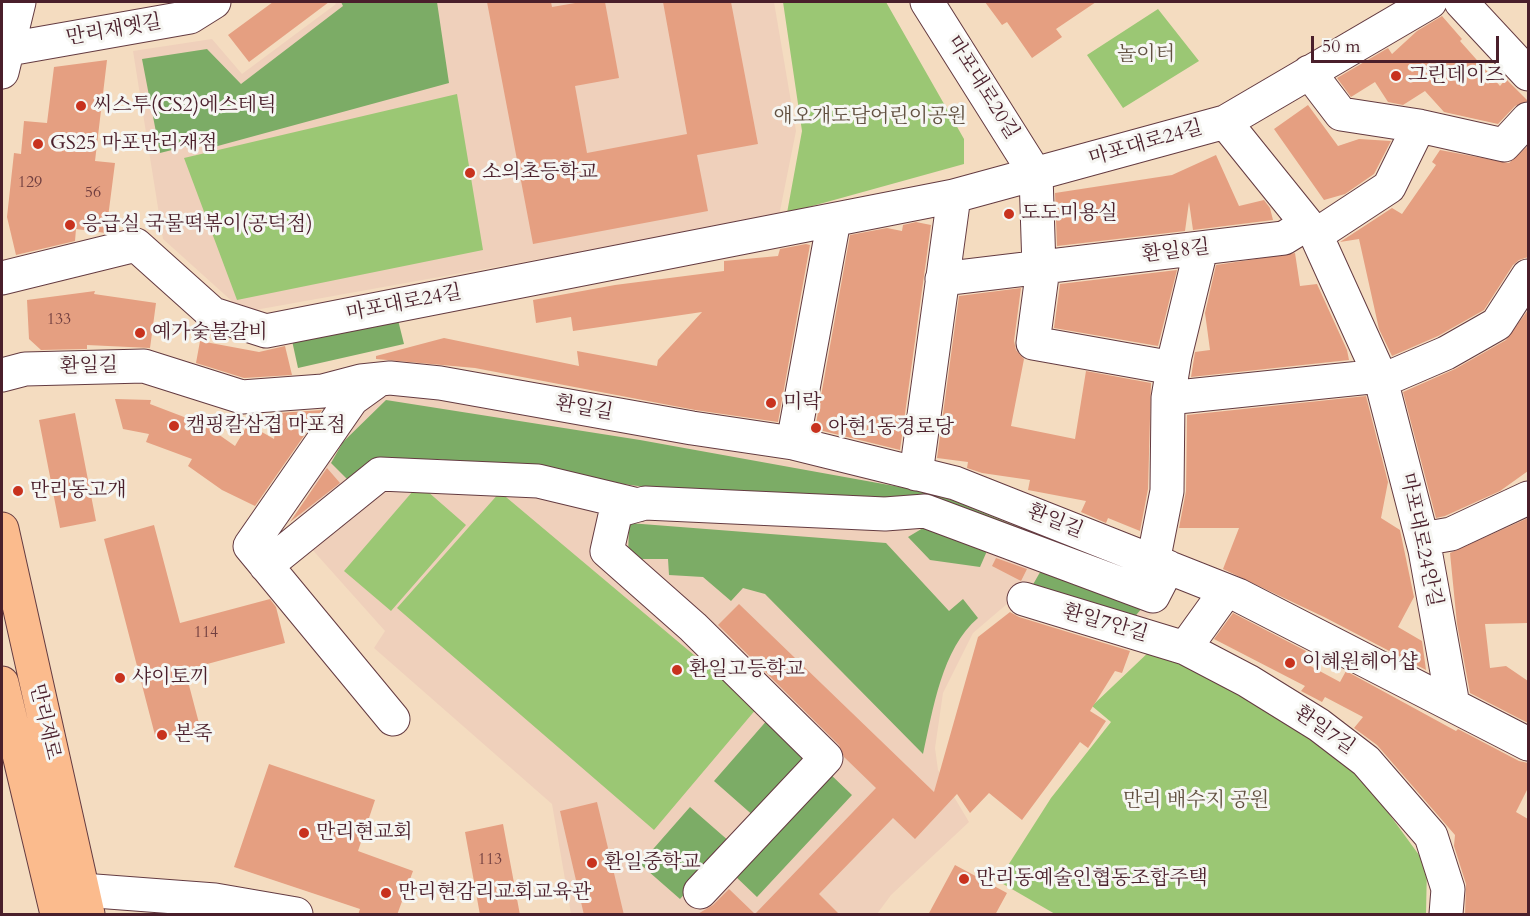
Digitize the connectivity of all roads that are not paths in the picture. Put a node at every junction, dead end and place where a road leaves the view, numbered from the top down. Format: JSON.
{"nodes":[{"id":1,"x":19,"y":2,"type":"edge"},
{"id":2,"x":214,"y":2,"type":"edge"},
{"id":3,"x":927,"y":2,"type":"edge"},
{"id":4,"x":1430,"y":2,"type":"edge"},
{"id":5,"x":1461,"y":2,"type":"edge"},
{"id":6,"x":1387,"y":12,"type":"edge"},
{"id":7,"x":5,"y":60,"type":"edge"},
{"id":8,"x":1309,"y":72,"type":"junction"},
{"id":9,"x":1528,"y":74,"type":"edge"},
{"id":10,"x":1528,"y":119,"type":"edge"},
{"id":11,"x":1225,"y":122,"type":"junction"},
{"id":12,"x":1419,"y":126,"type":"junction"},
{"id":13,"x":1036,"y":175,"type":"junction"},
{"id":14,"x":954,"y":196,"type":"junction"},
{"id":15,"x":834,"y":220,"type":"junction"},
{"id":16,"x":1310,"y":230,"type":"junction"},
{"id":17,"x":1201,"y":249,"type":"junction"},
{"id":18,"x":1041,"y":268,"type":"junction"},
{"id":19,"x":1528,"y":276,"type":"edge"},
{"id":20,"x":2,"y":278,"type":"edge"},
{"id":21,"x":942,"y":279,"type":"junction"},
{"id":22,"x":2,"y":375,"type":"edge"},
{"id":23,"x":1381,"y":378,"type":"junction"},
{"id":24,"x":377,"y":381,"type":"junction"},
{"id":25,"x":1170,"y":383,"type":"junction"},
{"id":26,"x":793,"y":443,"type":"junction"},
{"id":27,"x":916,"y":474,"type":"junction"},
{"id":28,"x":1528,"y":498,"type":"edge"},
{"id":29,"x":638,"y":505,"type":"junction"},
{"id":30,"x":2,"y":529,"type":"edge"},
{"id":31,"x":1422,"y":539,"type":"junction"},
{"id":32,"x":1161,"y":564,"type":"junction"},
{"id":33,"x":266,"y":566,"type":"junction"},
{"id":34,"x":1226,"y":591,"type":"junction"},
{"id":35,"x":1024,"y":599,"type":"dead end"},
{"id":36,"x":10,"y":604,"type":"edge"},
{"id":37,"x":1185,"y":648,"type":"junction"},
{"id":38,"x":2,"y":683,"type":"edge"},
{"id":39,"x":1453,"y":705,"type":"junction"},
{"id":40,"x":393,"y":719,"type":"dead end"},
{"id":41,"x":1528,"y":744,"type":"edge"},
{"id":42,"x":700,"y":891,"type":"dead end"},
{"id":43,"x":85,"y":903,"type":"edge"},
{"id":44,"x":57,"y":915,"type":"edge"},
{"id":45,"x":296,"y":915,"type":"edge"},
{"id":46,"x":1446,"y":915,"type":"edge"}],
"edges":[{"from":1,"to":7,"type":"street","name":"만리재옛길"},
{"from":2,"to":7,"type":"street","name":"만리재옛길"},
{"from":3,"to":13,"type":"street","name":"마포대로20길"},
{"from":4,"to":6,"type":"street","name":"마포대로24길"},
{"from":5,"to":9,"type":"street"},
{"from":6,"to":8,"type":"street","name":"마포대로24길"},
{"from":8,"to":11,"type":"street","name":"마포대로24길"},
{"from":8,"to":12,"type":"street"},
{"from":10,"to":12,"type":"street"},
{"from":11,"to":13,"type":"street","name":"마포대로24길"},
{"from":11,"to":16,"type":"street","name":"마포대로24안길"},
{"from":12,"to":16,"type":"street","name":"환일8길"},
{"from":13,"to":14,"type":"street","name":"마포대로24길"},
{"from":13,"to":18,"type":"street"},
{"from":14,"to":15,"type":"street","name":"마포대로24길"},
{"from":14,"to":21,"type":"street"},
{"from":15,"to":20,"type":"street","name":"마포대로24길"},
{"from":15,"to":26,"type":"street"},
{"from":16,"to":17,"type":"street","name":"환일8길"},
{"from":16,"to":23,"type":"street","name":"마포대로24안길"},
{"from":17,"to":18,"type":"street","name":"환일8길"},
{"from":17,"to":25,"type":"street"},
{"from":18,"to":21,"type":"street","name":"환일8길"},
{"from":18,"to":25,"type":"street"},
{"from":19,"to":23,"type":"street"},
{"from":21,"to":27,"type":"street"},
{"from":22,"to":24,"type":"street","name":"환일길"},
{"from":23,"to":25,"type":"street"},
{"from":23,"to":31,"type":"street","name":"마포대로24안길"},
{"from":24,"to":26,"type":"street","name":"환일길"},
{"from":24,"to":33,"type":"street"},
{"from":25,"to":32,"type":"street"},
{"from":26,"to":27,"type":"street","name":"환일길"},
{"from":27,"to":32,"type":"street","name":"환일길"},
{"from":28,"to":31,"type":"street"},
{"from":29,"to":32,"type":"street"},
{"from":29,"to":33,"type":"street"},
{"from":29,"to":42,"type":"street"},
{"from":30,"to":36,"type":"main road","name":"만리재로"},
{"from":31,"to":39,"type":"street","name":"마포대로24안길"},
{"from":32,"to":34,"type":"street","name":"환일길"},
{"from":33,"to":40,"type":"street"},
{"from":34,"to":37,"type":"street"},
{"from":34,"to":39,"type":"street","name":"환일길"},
{"from":35,"to":37,"type":"street","name":"환일7안길"},
{"from":36,"to":43,"type":"main road","name":"만리재로"},
{"from":37,"to":46,"type":"street","name":"환일7길"},
{"from":38,"to":44,"type":"main road","name":"만리재로"},
{"from":39,"to":41,"type":"street","name":"환일길"},
{"from":43,"to":45,"type":"street"}]}
